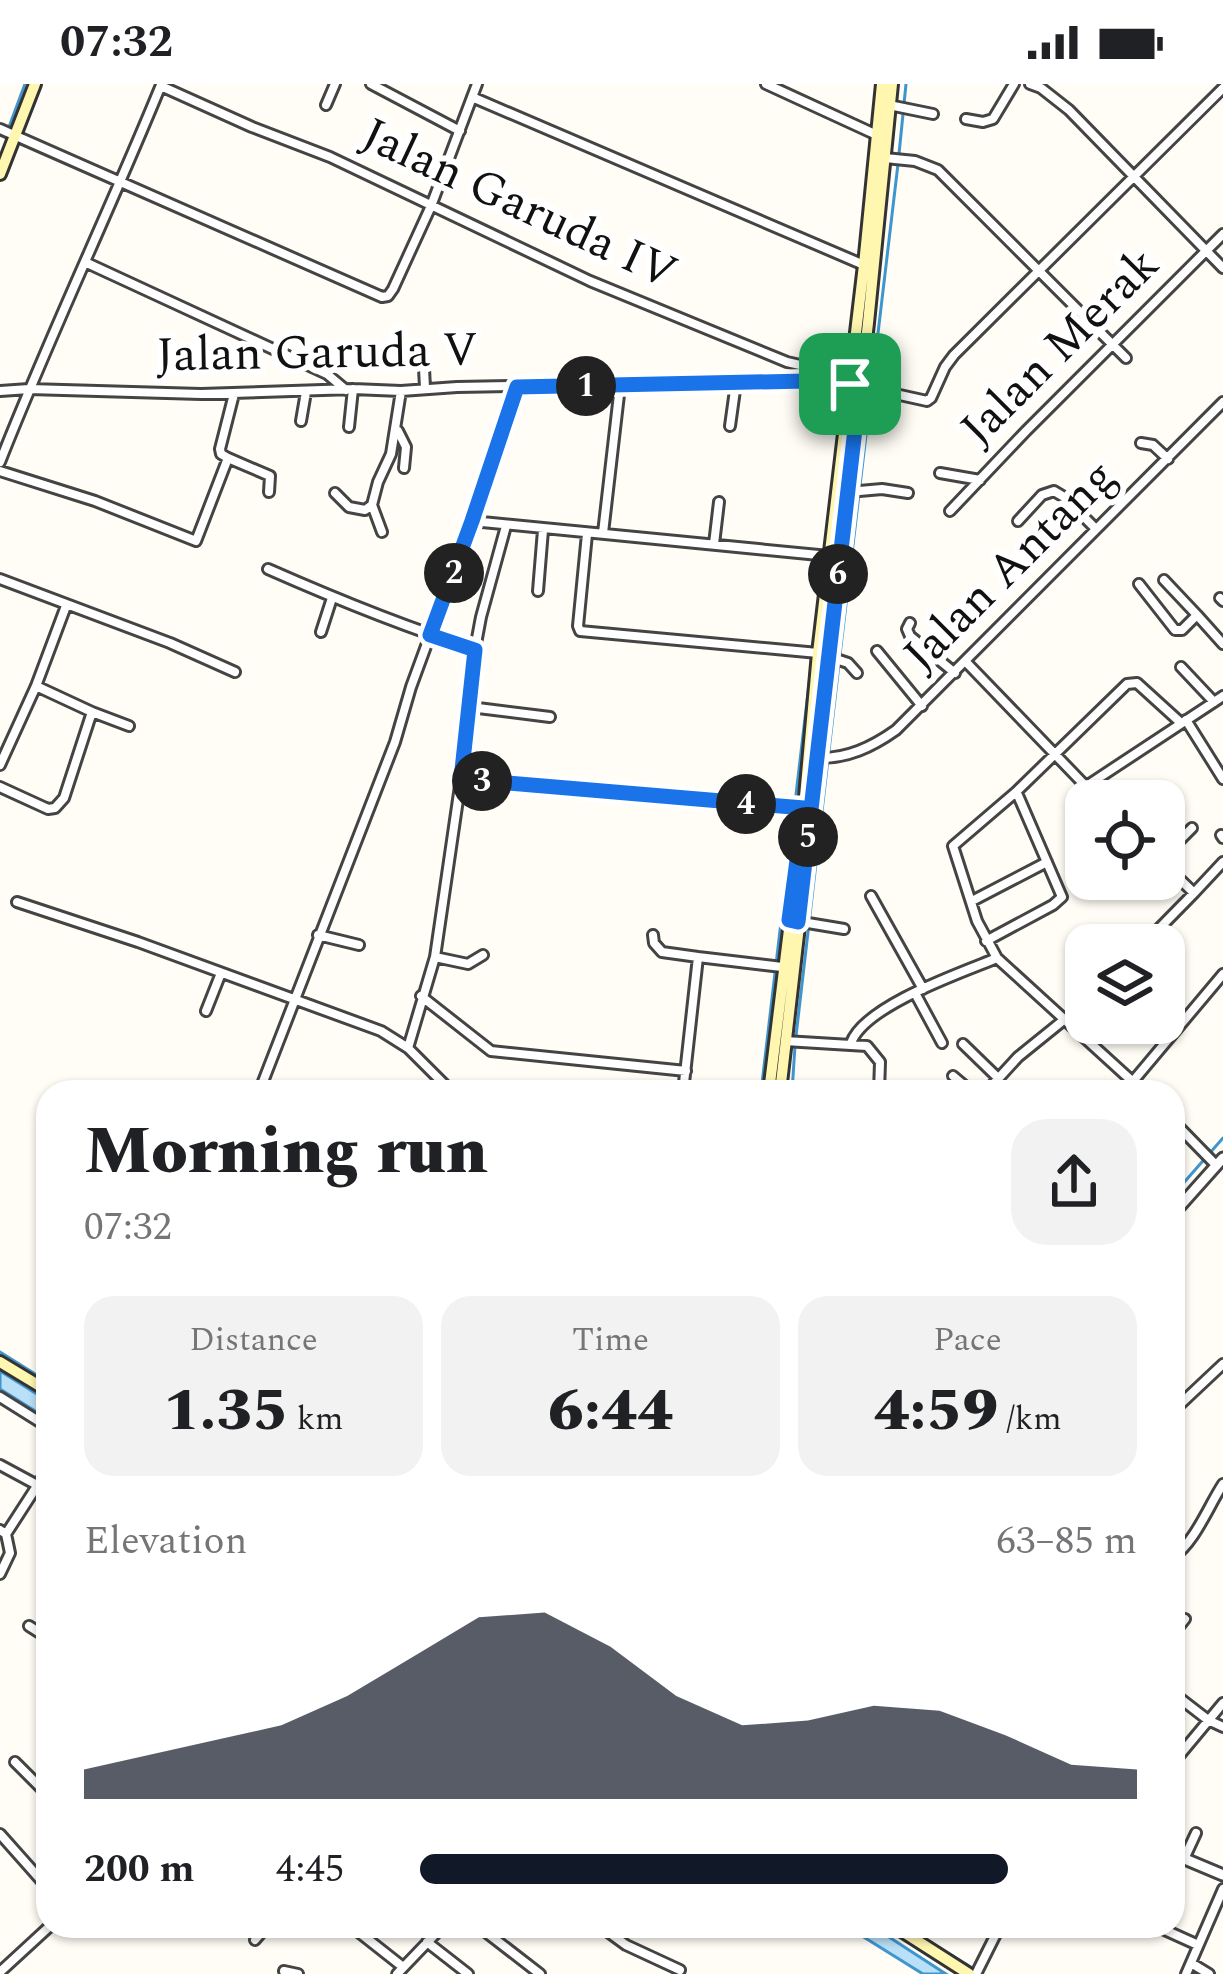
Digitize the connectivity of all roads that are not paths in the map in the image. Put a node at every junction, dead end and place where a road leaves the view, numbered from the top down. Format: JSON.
{"nodes":[{"id":1,"x":35,"y":84,"type":"edge"},
{"id":2,"x":335,"y":84,"type":"edge"},
{"id":3,"x":370,"y":84,"type":"edge"},
{"id":4,"x":766,"y":84,"type":"edge"},
{"id":5,"x":883,"y":84,"type":"edge"},
{"id":6,"x":892,"y":84,"type":"edge"},
{"id":7,"x":1014,"y":84,"type":"edge"},
{"id":8,"x":1030,"y":84,"type":"edge"},
{"id":9,"x":161,"y":85,"type":"edge"},
{"id":10,"x":475,"y":85,"type":"edge"},
{"id":11,"x":1223,"y":88,"type":"edge"},
{"id":12,"x":472,"y":98,"type":"junction"},
{"id":13,"x":326,"y":105,"type":"dead end"},
{"id":14,"x":899,"y":106,"type":"junction"},
{"id":15,"x":933,"y":114,"type":"dead end"},
{"id":16,"x":966,"y":119,"type":"dead end"},
{"id":17,"x":0,"y":129,"type":"edge"},
{"id":18,"x":460,"y":130,"type":"junction"},
{"id":19,"x":16,"y":135,"type":"junction"},
{"id":20,"x":882,"y":137,"type":"junction"},
{"id":21,"x":895,"y":159,"type":"junction"},
{"id":22,"x":0,"y":174,"type":"edge"},
{"id":23,"x":1132,"y":178,"type":"junction"},
{"id":24,"x":122,"y":181,"type":"junction"},
{"id":25,"x":431,"y":206,"type":"junction"},
{"id":26,"x":1223,"y":234,"type":"edge"},
{"id":27,"x":1205,"y":251,"type":"junction"},
{"id":28,"x":87,"y":263,"type":"junction"},
{"id":29,"x":865,"y":265,"type":"junction"},
{"id":30,"x":1223,"y":268,"type":"edge"},
{"id":31,"x":1039,"y":269,"type":"junction"},
{"id":32,"x":862,"y":322,"type":"junction"},
{"id":33,"x":1113,"y":344,"type":"junction"},
{"id":34,"x":423,"y":348,"type":"dead end"},
{"id":35,"x":1126,"y":358,"type":"dead end"},
{"id":36,"x":862,"y":382,"type":"junction"},
{"id":37,"x":736,"y":383,"type":"junction"},
{"id":38,"x":620,"y":386,"type":"junction"},
{"id":39,"x":517,"y":387,"type":"junction"},
{"id":40,"x":29,"y":389,"type":"junction"},
{"id":41,"x":349,"y":389,"type":"junction"},
{"id":42,"x":425,"y":389,"type":"junction"},
{"id":43,"x":0,"y":391,"type":"edge"},
{"id":44,"x":401,"y":391,"type":"junction"},
{"id":45,"x":306,"y":392,"type":"junction"},
{"id":46,"x":234,"y":394,"type":"junction"},
{"id":47,"x":1223,"y":402,"type":"edge"},
{"id":48,"x":1219,"y":414,"type":"edge"},
{"id":49,"x":301,"y":422,"type":"dead end"},
{"id":50,"x":730,"y":425,"type":"dead end"},
{"id":51,"x":349,"y":427,"type":"dead end"},
{"id":52,"x":397,"y":430,"type":"junction"},
{"id":53,"x":1141,"y":443,"type":"dead end"},
{"id":54,"x":228,"y":458,"type":"junction"},
{"id":55,"x":1168,"y":459,"type":"junction"},
{"id":56,"x":0,"y":467,"type":"edge"},
{"id":57,"x":404,"y":468,"type":"dead end"},
{"id":58,"x":940,"y":473,"type":"dead end"},
{"id":59,"x":980,"y":480,"type":"junction"},
{"id":60,"x":269,"y":492,"type":"dead end"},
{"id":61,"x":857,"y":492,"type":"junction"},
{"id":62,"x":335,"y":493,"type":"dead end"},
{"id":63,"x":908,"y":493,"type":"dead end"},
{"id":64,"x":719,"y":502,"type":"dead end"},
{"id":65,"x":372,"y":505,"type":"junction"},
{"id":66,"x":950,"y":512,"type":"dead end"},
{"id":67,"x":472,"y":521,"type":"junction"},
{"id":68,"x":1018,"y":521,"type":"dead end"},
{"id":69,"x":506,"y":526,"type":"junction"},
{"id":70,"x":1095,"y":529,"type":"junction"},
{"id":71,"x":543,"y":530,"type":"junction"},
{"id":72,"x":382,"y":532,"type":"dead end"},
{"id":73,"x":603,"y":533,"type":"junction"},
{"id":74,"x":587,"y":534,"type":"junction"},
{"id":75,"x":714,"y":544,"type":"junction"},
{"id":76,"x":834,"y":557,"type":"junction"},
{"id":77,"x":268,"y":568,"type":"dead end"},
{"id":78,"x":0,"y":579,"type":"edge"},
{"id":79,"x":1164,"y":580,"type":"dead end"},
{"id":80,"x":1139,"y":584,"type":"dead end"},
{"id":81,"x":538,"y":591,"type":"dead end"},
{"id":82,"x":332,"y":598,"type":"junction"},
{"id":83,"x":66,"y":605,"type":"junction"},
{"id":84,"x":1197,"y":615,"type":"junction"},
{"id":85,"x":910,"y":622,"type":"dead end"},
{"id":86,"x":320,"y":632,"type":"dead end"},
{"id":87,"x":430,"y":635,"type":"junction"},
{"id":88,"x":1223,"y":644,"type":"edge"},
{"id":89,"x":475,"y":650,"type":"junction"},
{"id":90,"x":877,"y":651,"type":"dead end"},
{"id":91,"x":832,"y":658,"type":"junction"},
{"id":92,"x":966,"y":662,"type":"junction"},
{"id":93,"x":1181,"y":668,"type":"dead end"},
{"id":94,"x":235,"y":672,"type":"dead end"},
{"id":95,"x":856,"y":673,"type":"dead end"},
{"id":96,"x":955,"y":673,"type":"junction"},
{"id":97,"x":36,"y":686,"type":"junction"},
{"id":98,"x":1218,"y":699,"type":"edge"},
{"id":99,"x":922,"y":706,"type":"junction"},
{"id":100,"x":470,"y":707,"type":"junction"},
{"id":101,"x":92,"y":712,"type":"junction"},
{"id":102,"x":550,"y":717,"type":"dead end"},
{"id":103,"x":1183,"y":722,"type":"junction"},
{"id":104,"x":128,"y":726,"type":"dead end"},
{"id":105,"x":1054,"y":755,"type":"junction"},
{"id":106,"x":825,"y":758,"type":"junction"},
{"id":107,"x":0,"y":765,"type":"edge"},
{"id":108,"x":461,"y":779,"type":"junction"},
{"id":109,"x":1223,"y":779,"type":"edge"},
{"id":110,"x":1078,"y":780,"type":"edge"},
{"id":111,"x":1096,"y":780,"type":"edge"},
{"id":112,"x":0,"y":787,"type":"edge"},
{"id":113,"x":1016,"y":792,"type":"junction"},
{"id":114,"x":804,"y":808,"type":"junction"},
{"id":115,"x":1192,"y":828,"type":"dead end"},
{"id":116,"x":1185,"y":836,"type":"edge"},
{"id":117,"x":1047,"y":862,"type":"junction"},
{"id":118,"x":1223,"y":862,"type":"edge"},
{"id":119,"x":1185,"y":883,"type":"edge"},
{"id":120,"x":1194,"y":893,"type":"junction"},
{"id":121,"x":871,"y":896,"type":"dead end"},
{"id":122,"x":972,"y":901,"type":"junction"},
{"id":123,"x":17,"y":902,"type":"dead end"},
{"id":124,"x":802,"y":922,"type":"junction"},
{"id":125,"x":1164,"y":924,"type":"edge"},
{"id":126,"x":844,"y":928,"type":"dead end"},
{"id":127,"x":318,"y":935,"type":"junction"},
{"id":128,"x":653,"y":935,"type":"dead end"},
{"id":129,"x":986,"y":941,"type":"junction"},
{"id":130,"x":359,"y":945,"type":"dead end"},
{"id":131,"x":483,"y":955,"type":"dead end"},
{"id":132,"x":435,"y":957,"type":"junction"},
{"id":133,"x":698,"y":957,"type":"junction"},
{"id":134,"x":997,"y":958,"type":"junction"},
{"id":135,"x":782,"y":967,"type":"junction"},
{"id":136,"x":220,"y":973,"type":"junction"},
{"id":137,"x":1223,"y":974,"type":"edge"},
{"id":138,"x":919,"y":991,"type":"junction"},
{"id":139,"x":421,"y":996,"type":"junction"},
{"id":140,"x":295,"y":1000,"type":"junction"},
{"id":141,"x":206,"y":1010,"type":"dead end"},
{"id":142,"x":1065,"y":1020,"type":"edge"},
{"id":143,"x":1065,"y":1022,"type":"edge"},
{"id":144,"x":794,"y":1040,"type":"junction"},
{"id":145,"x":851,"y":1043,"type":"junction"},
{"id":146,"x":942,"y":1043,"type":"dead end"},
{"id":147,"x":963,"y":1044,"type":"dead end"},
{"id":148,"x":1092,"y":1044,"type":"edge"},
{"id":149,"x":407,"y":1048,"type":"junction"},
{"id":150,"x":686,"y":1070,"type":"junction"},
{"id":151,"x":953,"y":1076,"type":"dead end"},
{"id":152,"x":998,"y":1078,"type":"joint"},
{"id":153,"x":264,"y":1080,"type":"edge"},
{"id":154,"x":440,"y":1080,"type":"edge"},
{"id":155,"x":685,"y":1080,"type":"edge"},
{"id":156,"x":770,"y":1080,"type":"edge"},
{"id":157,"x":783,"y":1080,"type":"edge"},
{"id":158,"x":880,"y":1080,"type":"edge"},
{"id":159,"x":958,"y":1080,"type":"edge"},
{"id":160,"x":1132,"y":1080,"type":"edge"},
{"id":161,"x":1134,"y":1080,"type":"edge"},
{"id":162,"x":1185,"y":1131,"type":"edge"},
{"id":163,"x":1220,"y":1161,"type":"edge"},
{"id":164,"x":1185,"y":1200,"type":"edge"},
{"id":165,"x":0,"y":1362,"type":"edge"},
{"id":166,"x":1223,"y":1364,"type":"edge"},
{"id":167,"x":36,"y":1384,"type":"edge"},
{"id":168,"x":0,"y":1397,"type":"edge"},
{"id":169,"x":1185,"y":1400,"type":"edge"},
{"id":170,"x":36,"y":1420,"type":"edge"},
{"id":171,"x":0,"y":1465,"type":"edge"},
{"id":172,"x":1223,"y":1484,"type":"edge"},
{"id":173,"x":36,"y":1485,"type":"edge"},
{"id":174,"x":36,"y":1489,"type":"edge"},
{"id":175,"x":3,"y":1532,"type":"edge"},
{"id":176,"x":1185,"y":1545,"type":"edge"},
{"id":177,"x":0,"y":1574,"type":"edge"},
{"id":178,"x":29,"y":1626,"type":"dead end"},
{"id":179,"x":36,"y":1630,"type":"edge"},
{"id":180,"x":1185,"y":1702,"type":"edge"},
{"id":181,"x":1223,"y":1703,"type":"edge"},
{"id":182,"x":1208,"y":1720,"type":"junction"},
{"id":183,"x":1223,"y":1727,"type":"edge"},
{"id":184,"x":1185,"y":1748,"type":"edge"},
{"id":185,"x":15,"y":1762,"type":"dead end"},
{"id":186,"x":36,"y":1783,"type":"edge"},
{"id":187,"x":1196,"y":1833,"type":"dead end"},
{"id":188,"x":0,"y":1834,"type":"edge"},
{"id":189,"x":1185,"y":1848,"type":"edge"},
{"id":190,"x":1185,"y":1859,"type":"edge"},
{"id":191,"x":36,"y":1874,"type":"edge"},
{"id":192,"x":1223,"y":1875,"type":"edge"},
{"id":193,"x":1223,"y":1889,"type":"edge"},
{"id":194,"x":37,"y":1938,"type":"edge"},
{"id":195,"x":364,"y":1938,"type":"edge"},
{"id":196,"x":432,"y":1938,"type":"edge"},
{"id":197,"x":494,"y":1938,"type":"edge"},
{"id":198,"x":616,"y":1938,"type":"edge"},
{"id":199,"x":912,"y":1938,"type":"edge"},
{"id":200,"x":993,"y":1938,"type":"edge"},
{"id":201,"x":1183,"y":1938,"type":"edge"},
{"id":202,"x":428,"y":1942,"type":"junction"},
{"id":203,"x":1198,"y":1945,"type":"junction"},
{"id":204,"x":1191,"y":1963,"type":"junction"},
{"id":205,"x":680,"y":1970,"type":"dead end"},
{"id":206,"x":284,"y":1971,"type":"dead end"},
{"id":207,"x":0,"y":1972,"type":"edge"},
{"id":208,"x":399,"y":1972,"type":"edge"},
{"id":209,"x":298,"y":1974,"type":"edge"},
{"id":210,"x":468,"y":1974,"type":"edge"},
{"id":211,"x":540,"y":1974,"type":"edge"},
{"id":212,"x":973,"y":1974,"type":"edge"},
{"id":213,"x":1186,"y":1974,"type":"edge"},
{"id":214,"x":1209,"y":1974,"type":"edge"}],
"edges":[{"from":1,"to":19,"type":"main road"},
{"from":2,"to":13,"type":"street"},
{"from":3,"to":18,"type":"street"},
{"from":4,"to":20,"type":"street"},
{"from":5,"to":20,"type":"main road"},
{"from":6,"to":14,"type":"main road"},
{"from":7,"to":16,"type":"street"},
{"from":8,"to":23,"type":"street"},
{"from":9,"to":24,"type":"street"},
{"from":9,"to":25,"type":"street","name":"Jalan Garuda IV"},
{"from":10,"to":12,"type":"street"},
{"from":11,"to":23,"type":"street"},
{"from":12,"to":18,"type":"street"},
{"from":12,"to":29,"type":"street"},
{"from":14,"to":15,"type":"street"},
{"from":14,"to":20,"type":"main road"},
{"from":17,"to":19,"type":"street"},
{"from":18,"to":25,"type":"street"},
{"from":19,"to":22,"type":"main road"},
{"from":19,"to":24,"type":"street"},
{"from":20,"to":21,"type":"main road"},
{"from":20,"to":29,"type":"main road"},
{"from":21,"to":31,"type":"street"},
{"from":21,"to":32,"type":"main road"},
{"from":23,"to":27,"type":"street"},
{"from":23,"to":31,"type":"street"},
{"from":24,"to":25,"type":"street"},
{"from":24,"to":28,"type":"street"},
{"from":25,"to":36,"type":"street","name":"Jalan Garuda IV"},
{"from":26,"to":27,"type":"street","name":"Jalan Merak"},
{"from":27,"to":30,"type":"street"},
{"from":27,"to":33,"type":"street","name":"Jalan Merak"},
{"from":28,"to":40,"type":"street"},
{"from":28,"to":41,"type":"street"},
{"from":29,"to":32,"type":"main road"},
{"from":31,"to":33,"type":"street"},
{"from":31,"to":36,"type":"street"},
{"from":32,"to":36,"type":"main road"},
{"from":33,"to":35,"type":"street"},
{"from":33,"to":59,"type":"street","name":"Jalan Merak"},
{"from":34,"to":42,"type":"street"},
{"from":36,"to":37,"type":"street","name":"Jalan Garuda V"},
{"from":36,"to":61,"type":"main road"},
{"from":36,"to":76,"type":"main road"},
{"from":37,"to":38,"type":"street","name":"Jalan Garuda V"},
{"from":37,"to":50,"type":"street"},
{"from":38,"to":39,"type":"street","name":"Jalan Garuda V"},
{"from":38,"to":73,"type":"street"},
{"from":39,"to":42,"type":"street","name":"Jalan Garuda V"},
{"from":39,"to":67,"type":"street"},
{"from":40,"to":43,"type":"street","name":"Jalan Garuda V"},
{"from":40,"to":46,"type":"street","name":"Jalan Garuda V"},
{"from":40,"to":56,"type":"street"},
{"from":41,"to":44,"type":"street","name":"Jalan Garuda V"},
{"from":41,"to":45,"type":"street","name":"Jalan Garuda V"},
{"from":41,"to":51,"type":"street"},
{"from":42,"to":44,"type":"street","name":"Jalan Garuda V"},
{"from":44,"to":52,"type":"street"},
{"from":45,"to":46,"type":"street","name":"Jalan Garuda V"},
{"from":45,"to":49,"type":"street"},
{"from":46,"to":54,"type":"street"},
{"from":47,"to":48,"type":"street","name":"Jalan Antang"},
{"from":48,"to":55,"type":"street","name":"Jalan Antang"},
{"from":52,"to":57,"type":"street"},
{"from":52,"to":65,"type":"street"},
{"from":53,"to":55,"type":"street"},
{"from":54,"to":56,"type":"street"},
{"from":54,"to":60,"type":"street"},
{"from":55,"to":70,"type":"street","name":"Jalan Antang"},
{"from":58,"to":59,"type":"street"},
{"from":59,"to":66,"type":"street","name":"Jalan Merak"},
{"from":61,"to":63,"type":"street"},
{"from":61,"to":76,"type":"main road"},
{"from":62,"to":65,"type":"street"},
{"from":64,"to":75,"type":"street"},
{"from":65,"to":72,"type":"street"},
{"from":67,"to":69,"type":"street"},
{"from":67,"to":87,"type":"street"},
{"from":68,"to":70,"type":"street"},
{"from":69,"to":71,"type":"street"},
{"from":69,"to":89,"type":"street"},
{"from":70,"to":92,"type":"street","name":"Jalan Antang"},
{"from":71,"to":74,"type":"street"},
{"from":71,"to":81,"type":"street"},
{"from":73,"to":74,"type":"street"},
{"from":73,"to":75,"type":"street"},
{"from":74,"to":91,"type":"street"},
{"from":75,"to":76,"type":"street"},
{"from":76,"to":91,"type":"main road"},
{"from":77,"to":82,"type":"street"},
{"from":78,"to":83,"type":"street"},
{"from":79,"to":84,"type":"street"},
{"from":80,"to":84,"type":"street"},
{"from":82,"to":86,"type":"street"},
{"from":82,"to":87,"type":"street"},
{"from":83,"to":94,"type":"street"},
{"from":83,"to":97,"type":"street"},
{"from":84,"to":88,"type":"street"},
{"from":85,"to":96,"type":"street"},
{"from":87,"to":89,"type":"street"},
{"from":87,"to":127,"type":"street"},
{"from":89,"to":100,"type":"street"},
{"from":90,"to":99,"type":"street"},
{"from":91,"to":95,"type":"street"},
{"from":91,"to":106,"type":"main road"},
{"from":91,"to":114,"type":"main road"},
{"from":92,"to":96,"type":"street","name":"Jalan Antang"},
{"from":92,"to":105,"type":"street"},
{"from":93,"to":98,"type":"street"},
{"from":96,"to":99,"type":"street","name":"Jalan Antang"},
{"from":97,"to":101,"type":"street"},
{"from":97,"to":107,"type":"street"},
{"from":98,"to":103,"type":"street"},
{"from":99,"to":106,"type":"street","name":"Jalan Antang"},
{"from":100,"to":102,"type":"street"},
{"from":100,"to":108,"type":"street"},
{"from":101,"to":104,"type":"street"},
{"from":101,"to":112,"type":"street"},
{"from":103,"to":105,"type":"street"},
{"from":103,"to":109,"type":"street"},
{"from":103,"to":111,"type":"street"},
{"from":105,"to":110,"type":"street"},
{"from":105,"to":113,"type":"street"},
{"from":106,"to":124,"type":"main road"},
{"from":108,"to":114,"type":"street"},
{"from":108,"to":132,"type":"street"},
{"from":113,"to":117,"type":"street"},
{"from":113,"to":122,"type":"street"},
{"from":114,"to":124,"type":"main road"},
{"from":115,"to":116,"type":"street"},
{"from":117,"to":122,"type":"street"},
{"from":117,"to":129,"type":"street"},
{"from":118,"to":120,"type":"street"},
{"from":119,"to":120,"type":"street"},
{"from":120,"to":125,"type":"street"},
{"from":121,"to":138,"type":"street"},
{"from":122,"to":129,"type":"street"},
{"from":123,"to":136,"type":"street"},
{"from":124,"to":126,"type":"street"},
{"from":124,"to":135,"type":"main road"},
{"from":124,"to":144,"type":"main road"},
{"from":127,"to":130,"type":"street"},
{"from":127,"to":140,"type":"street"},
{"from":128,"to":133,"type":"street"},
{"from":129,"to":134,"type":"street"},
{"from":131,"to":132,"type":"street"},
{"from":132,"to":139,"type":"street"},
{"from":133,"to":135,"type":"street"},
{"from":133,"to":150,"type":"street"},
{"from":134,"to":138,"type":"street"},
{"from":134,"to":142,"type":"street"},
{"from":135,"to":156,"type":"main road"},
{"from":136,"to":140,"type":"street"},
{"from":136,"to":141,"type":"street"},
{"from":137,"to":161,"type":"street"},
{"from":138,"to":145,"type":"street"},
{"from":138,"to":146,"type":"street"},
{"from":139,"to":149,"type":"street"},
{"from":139,"to":150,"type":"street"},
{"from":140,"to":149,"type":"street"},
{"from":140,"to":153,"type":"street"},
{"from":143,"to":152,"type":"street"},
{"from":144,"to":145,"type":"street"},
{"from":144,"to":157,"type":"main road"},
{"from":145,"to":158,"type":"street"},
{"from":147,"to":152,"type":"street"},
{"from":148,"to":160,"type":"street"},
{"from":149,"to":154,"type":"street"},
{"from":150,"to":155,"type":"street"},
{"from":151,"to":159,"type":"street"},
{"from":162,"to":163,"type":"street"},
{"from":163,"to":164,"type":"street"},
{"from":165,"to":167,"type":"main road"},
{"from":166,"to":169,"type":"street"},
{"from":168,"to":170,"type":"street"},
{"from":171,"to":173,"type":"street"},
{"from":172,"to":176,"type":"street"},
{"from":174,"to":175,"type":"street"},
{"from":175,"to":177,"type":"street"},
{"from":178,"to":179,"type":"street"},
{"from":180,"to":182,"type":"street"},
{"from":181,"to":182,"type":"street"},
{"from":182,"to":183,"type":"street"},
{"from":182,"to":184,"type":"street"},
{"from":185,"to":186,"type":"street"},
{"from":187,"to":189,"type":"street"},
{"from":188,"to":191,"type":"street"},
{"from":190,"to":192,"type":"street"},
{"from":193,"to":203,"type":"street"},
{"from":194,"to":207,"type":"street"},
{"from":195,"to":208,"type":"street"},
{"from":196,"to":202,"type":"street"},
{"from":197,"to":211,"type":"street"},
{"from":198,"to":205,"type":"street"},
{"from":199,"to":212,"type":"main road"},
{"from":200,"to":212,"type":"street"},
{"from":201,"to":203,"type":"street"},
{"from":202,"to":208,"type":"street"},
{"from":202,"to":210,"type":"street"},
{"from":203,"to":204,"type":"street"},
{"from":204,"to":213,"type":"street"},
{"from":204,"to":214,"type":"street"},
{"from":206,"to":209,"type":"street"}]}
